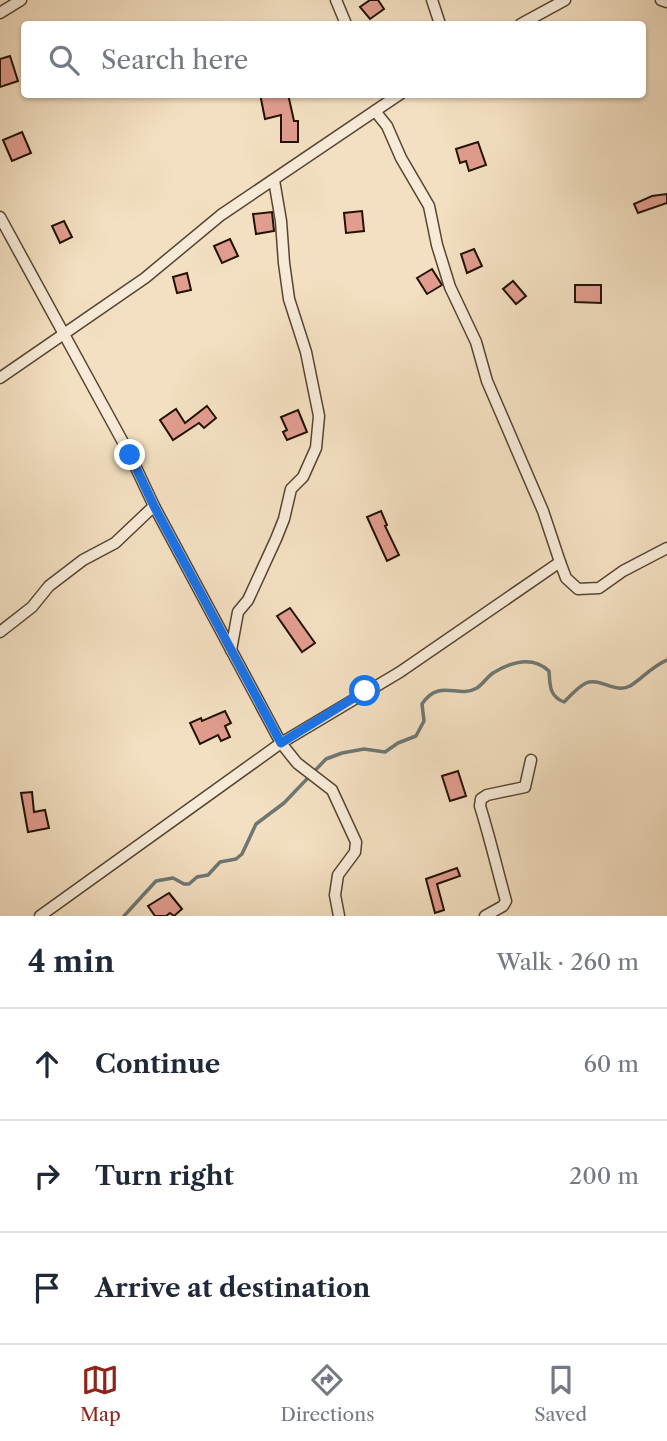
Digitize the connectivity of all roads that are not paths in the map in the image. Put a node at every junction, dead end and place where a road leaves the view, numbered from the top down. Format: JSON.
{"nodes":[{"id":1,"x":21,"y":0,"type":"edge"},
{"id":2,"x":336,"y":0,"type":"edge"},
{"id":3,"x":432,"y":0,"type":"edge"},
{"id":4,"x":565,"y":0,"type":"edge"},
{"id":5,"x":661,"y":0,"type":"edge"},
{"id":6,"x":667,"y":2,"type":"edge"},
{"id":7,"x":0,"y":13,"type":"edge"},
{"id":8,"x":345,"y":21,"type":"edge"},
{"id":9,"x":439,"y":21,"type":"edge"},
{"id":10,"x":526,"y":21,"type":"edge"},
{"id":11,"x":379,"y":103,"type":"edge"},
{"id":12,"x":274,"y":180,"type":"junction"},
{"id":13,"x":0,"y":217,"type":"edge"},
{"id":14,"x":63,"y":332,"type":"junction"},
{"id":15,"x":0,"y":377,"type":"edge"},
{"id":16,"x":154,"y":506,"type":"junction"},
{"id":17,"x":667,"y":548,"type":"edge"},
{"id":18,"x":560,"y":562,"type":"junction"},
{"id":19,"x":0,"y":632,"type":"edge"},
{"id":20,"x":231,"y":650,"type":"junction"},
{"id":21,"x":281,"y":743,"type":"junction"},
{"id":22,"x":531,"y":761,"type":"dead end"},
{"id":23,"x":40,"y":916,"type":"edge"},
{"id":24,"x":338,"y":916,"type":"edge"},
{"id":25,"x":485,"y":916,"type":"edge"}],
"edges":[{"from":1,"to":7,"type":"street"},
{"from":2,"to":8,"type":"street"},
{"from":3,"to":9,"type":"street"},
{"from":4,"to":10,"type":"street"},
{"from":5,"to":6,"type":"street"},
{"from":11,"to":12,"type":"street"},
{"from":11,"to":18,"type":"street"},
{"from":12,"to":14,"type":"street"},
{"from":12,"to":20,"type":"street"},
{"from":13,"to":14,"type":"street"},
{"from":14,"to":15,"type":"street"},
{"from":14,"to":16,"type":"street"},
{"from":16,"to":19,"type":"street"},
{"from":16,"to":20,"type":"street"},
{"from":17,"to":18,"type":"street"},
{"from":18,"to":21,"type":"street"},
{"from":20,"to":21,"type":"street"},
{"from":21,"to":23,"type":"street"},
{"from":21,"to":24,"type":"street"},
{"from":22,"to":25,"type":"street"}]}
